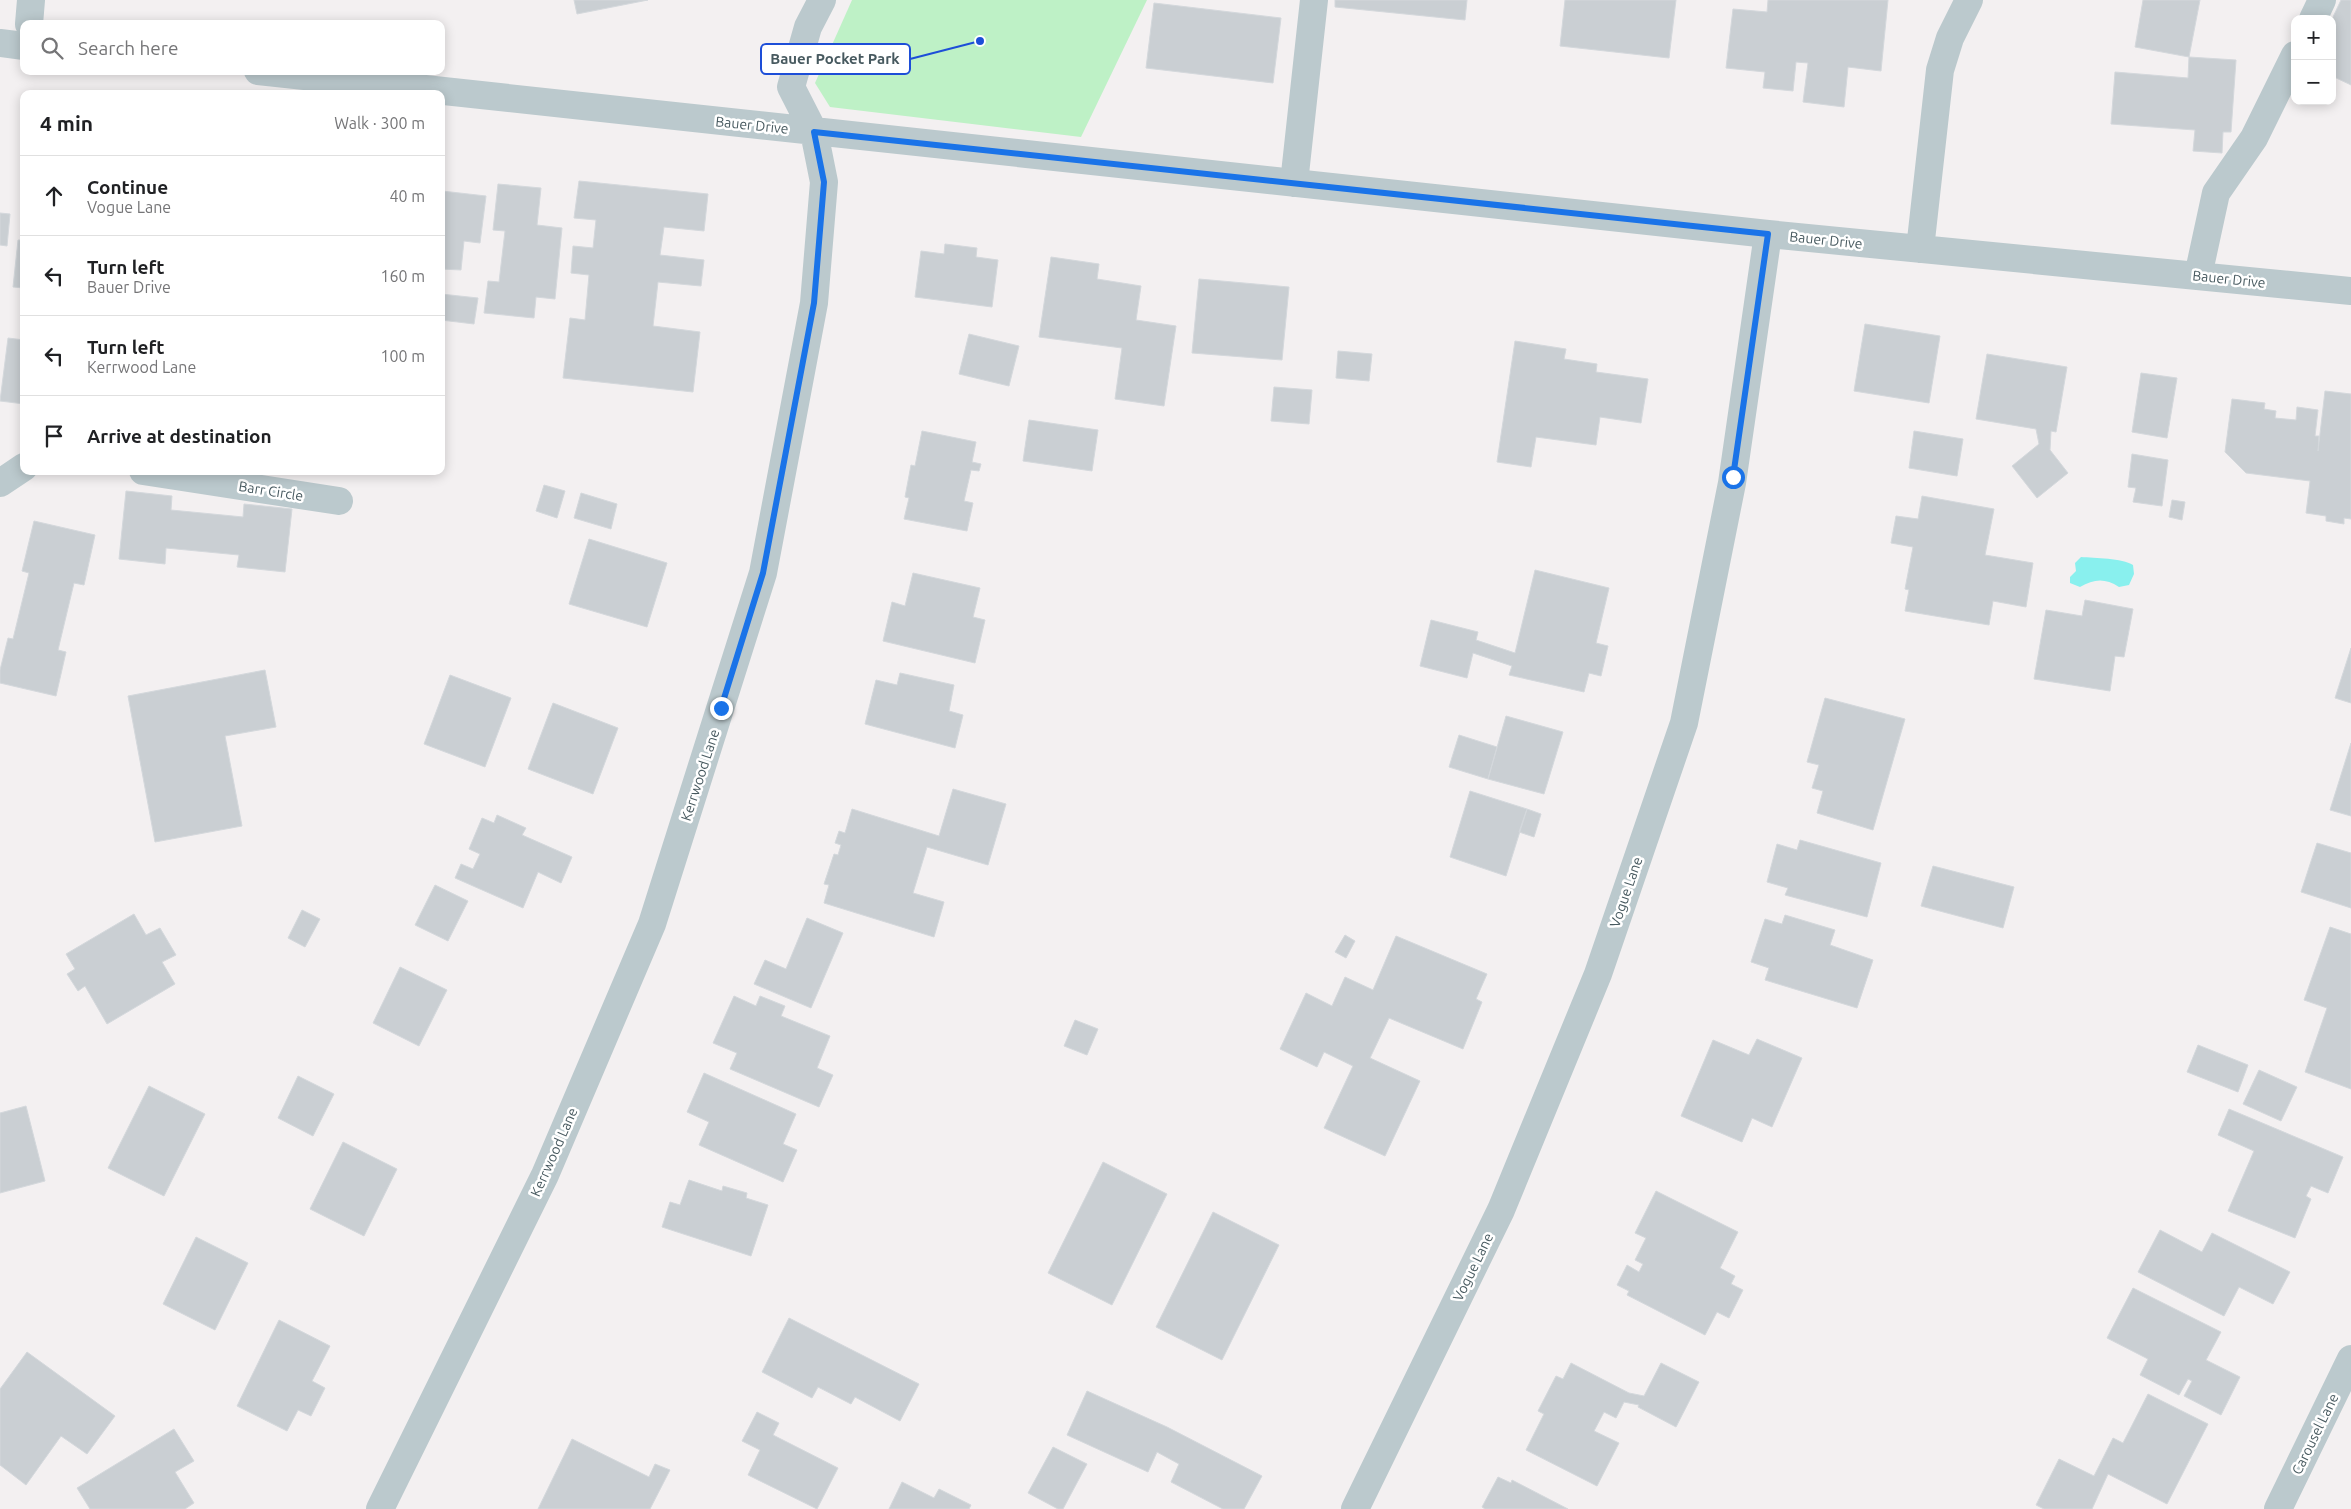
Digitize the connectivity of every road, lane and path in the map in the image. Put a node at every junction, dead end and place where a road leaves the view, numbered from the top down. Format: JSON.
{"nodes":[{"id":1,"x":32,"y":0,"type":"edge"},
{"id":2,"x":822,"y":0,"type":"edge"},
{"id":3,"x":1314,"y":0,"type":"edge"},
{"id":4,"x":1969,"y":0,"type":"edge"},
{"id":5,"x":2322,"y":0,"type":"edge"},
{"id":6,"x":2315,"y":15,"type":"edge"},
{"id":7,"x":30,"y":20,"type":"edge"},
{"id":8,"x":0,"y":43,"type":"edge"},
{"id":9,"x":20,"y":46,"type":"edge"},
{"id":10,"x":2293,"y":60,"type":"edge"},
{"id":11,"x":294,"y":75,"type":"edge"},
{"id":12,"x":431,"y":90,"type":"edge"},
{"id":13,"x":445,"y":92,"type":"edge"},
{"id":14,"x":814,"y":132,"type":"junction"},
{"id":15,"x":1294,"y":183,"type":"junction"},
{"id":16,"x":1768,"y":234,"type":"junction"},
{"id":17,"x":1920,"y":249,"type":"junction"},
{"id":18,"x":2198,"y":276,"type":"junction"},
{"id":19,"x":2351,"y":291,"type":"edge"},
{"id":20,"x":20,"y":470,"type":"edge"},
{"id":21,"x":169,"y":475,"type":"edge"},
{"id":22,"x":0,"y":484,"type":"edge"},
{"id":23,"x":339,"y":501,"type":"dead end"},
{"id":24,"x":2351,"y":1359,"type":"edge"},
{"id":25,"x":380,"y":1509,"type":"edge"},
{"id":26,"x":1355,"y":1509,"type":"edge"},
{"id":27,"x":2278,"y":1509,"type":"edge"}],
"edges":[{"from":1,"to":7,"type":"street"},
{"from":2,"to":14,"type":"street","name":"Kerrwood Lane"},
{"from":3,"to":15,"type":"street"},
{"from":4,"to":17,"type":"street"},
{"from":5,"to":6,"type":"street"},
{"from":8,"to":9,"type":"street"},
{"from":10,"to":18,"type":"street"},
{"from":11,"to":12,"type":"street","name":"Bauer Drive"},
{"from":13,"to":14,"type":"street","name":"Bauer Drive"},
{"from":14,"to":15,"type":"street","name":"Bauer Drive"},
{"from":14,"to":25,"type":"street","name":"Kerrwood Lane"},
{"from":15,"to":16,"type":"street","name":"Bauer Drive"},
{"from":16,"to":17,"type":"street","name":"Bauer Drive"},
{"from":16,"to":26,"type":"street","name":"Vogue Lane"},
{"from":17,"to":18,"type":"street","name":"Bauer Drive"},
{"from":18,"to":19,"type":"street","name":"Bauer Drive"},
{"from":20,"to":22,"type":"street"},
{"from":21,"to":23,"type":"street","name":"Barr Circle"},
{"from":24,"to":27,"type":"street","name":"Carousel Lane"}]}
